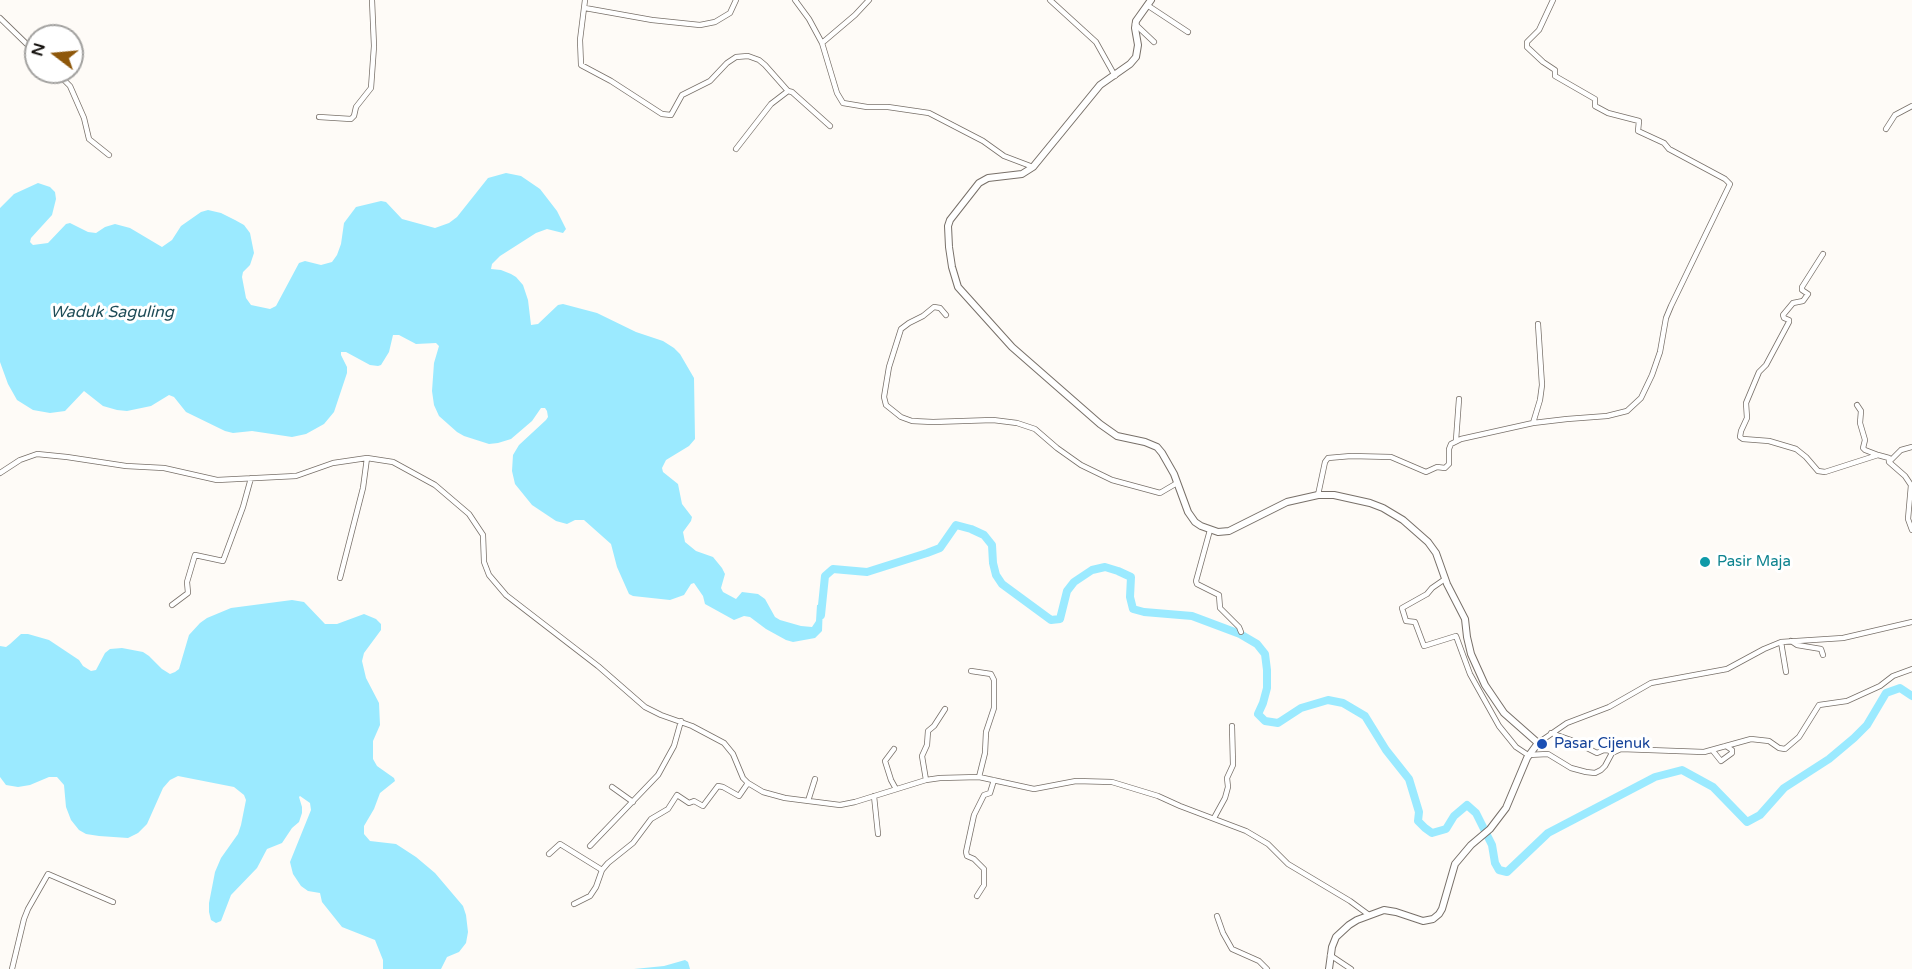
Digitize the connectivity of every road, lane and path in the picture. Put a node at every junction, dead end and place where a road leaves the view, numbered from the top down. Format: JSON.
{"nodes":[{"id":1,"x":372,"y":0,"type":"edge"},
{"id":2,"x":585,"y":0,"type":"edge"},
{"id":3,"x":736,"y":0,"type":"edge"},
{"id":4,"x":795,"y":0,"type":"edge"},
{"id":5,"x":869,"y":0,"type":"edge"},
{"id":6,"x":1050,"y":0,"type":"edge"},
{"id":7,"x":1553,"y":0,"type":"edge"},
{"id":8,"x":1149,"y":3,"type":"edge"},
{"id":9,"x":585,"y":8,"type":"junction"},
{"id":10,"x":0,"y":18,"type":"edge"},
{"id":11,"x":1135,"y":24,"type":"junction"},
{"id":12,"x":1188,"y":32,"type":"dead end"},
{"id":13,"x":24,"y":41,"type":"edge"},
{"id":14,"x":822,"y":42,"type":"junction"},
{"id":15,"x":1154,"y":42,"type":"dead end"},
{"id":16,"x":1115,"y":76,"type":"junction"},
{"id":17,"x":68,"y":84,"type":"edge"},
{"id":18,"x":788,"y":91,"type":"junction"},
{"id":19,"x":1912,"y":106,"type":"edge"},
{"id":20,"x":318,"y":117,"type":"dead end"},
{"id":21,"x":830,"y":126,"type":"dead end"},
{"id":22,"x":1886,"y":129,"type":"dead end"},
{"id":23,"x":736,"y":148,"type":"dead end"},
{"id":24,"x":109,"y":155,"type":"dead end"},
{"id":25,"x":1033,"y":167,"type":"junction"},
{"id":26,"x":1823,"y":254,"type":"dead end"},
{"id":27,"x":946,"y":315,"type":"dead end"},
{"id":28,"x":1538,"y":324,"type":"dead end"},
{"id":29,"x":1459,"y":399,"type":"dead end"},
{"id":30,"x":1857,"y":405,"type":"dead end"},
{"id":31,"x":1533,"y":423,"type":"junction"},
{"id":32,"x":1456,"y":440,"type":"junction"},
{"id":33,"x":1912,"y":447,"type":"edge"},
{"id":34,"x":1878,"y":455,"type":"junction"},
{"id":35,"x":367,"y":458,"type":"junction"},
{"id":36,"x":1889,"y":462,"type":"junction"},
{"id":37,"x":0,"y":473,"type":"edge"},
{"id":38,"x":250,"y":478,"type":"junction"},
{"id":39,"x":1178,"y":483,"type":"junction"},
{"id":40,"x":1318,"y":495,"type":"junction"},
{"id":41,"x":1210,"y":530,"type":"junction"},
{"id":42,"x":1912,"y":530,"type":"edge"},
{"id":43,"x":340,"y":578,"type":"dead end"},
{"id":44,"x":1440,"y":583,"type":"junction"},
{"id":45,"x":172,"y":605,"type":"dead end"},
{"id":46,"x":1912,"y":622,"type":"edge"},
{"id":47,"x":1241,"y":633,"type":"dead end"},
{"id":48,"x":1791,"y":641,"type":"junction"},
{"id":49,"x":1781,"y":642,"type":"junction"},
{"id":50,"x":1823,"y":655,"type":"dead end"},
{"id":51,"x":1912,"y":669,"type":"edge"},
{"id":52,"x":971,"y":671,"type":"dead end"},
{"id":53,"x":1786,"y":672,"type":"dead end"},
{"id":54,"x":945,"y":709,"type":"dead end"},
{"id":55,"x":681,"y":721,"type":"junction"},
{"id":56,"x":1232,"y":726,"type":"dead end"},
{"id":57,"x":1551,"y":733,"type":"junction"},
{"id":58,"x":1538,"y":742,"type":"junction"},
{"id":59,"x":1725,"y":747,"type":"junction"},
{"id":60,"x":894,"y":749,"type":"dead end"},
{"id":61,"x":1614,"y":751,"type":"junction"},
{"id":62,"x":1713,"y":751,"type":"junction"},
{"id":63,"x":1528,"y":755,"type":"junction"},
{"id":64,"x":979,"y":777,"type":"junction"},
{"id":65,"x":815,"y":779,"type":"dead end"},
{"id":66,"x":926,"y":780,"type":"junction"},
{"id":67,"x":994,"y":780,"type":"junction"},
{"id":68,"x":748,"y":783,"type":"junction"},
{"id":69,"x":612,"y":787,"type":"dead end"},
{"id":70,"x":896,"y":789,"type":"junction"},
{"id":71,"x":874,"y":796,"type":"junction"},
{"id":72,"x":808,"y":801,"type":"junction"},
{"id":73,"x":633,"y":802,"type":"junction"},
{"id":74,"x":1214,"y":818,"type":"junction"},
{"id":75,"x":878,"y":834,"type":"dead end"},
{"id":76,"x":590,"y":846,"type":"dead end"},
{"id":77,"x":549,"y":854,"type":"dead end"},
{"id":78,"x":602,"y":870,"type":"junction"},
{"id":79,"x":976,"y":896,"type":"dead end"},
{"id":80,"x":113,"y":902,"type":"dead end"},
{"id":81,"x":574,"y":904,"type":"dead end"},
{"id":82,"x":1369,"y":915,"type":"junction"},
{"id":83,"x":1217,"y":916,"type":"dead end"},
{"id":84,"x":1330,"y":955,"type":"junction"},
{"id":85,"x":12,"y":969,"type":"edge"},
{"id":86,"x":1267,"y":969,"type":"edge"},
{"id":87,"x":1329,"y":969,"type":"edge"},
{"id":88,"x":1351,"y":969,"type":"edge"}],
"edges":[{"from":1,"to":20,"type":"street"},
{"from":2,"to":9,"type":"street"},
{"from":3,"to":9,"type":"street"},
{"from":4,"to":14,"type":"street"},
{"from":5,"to":14,"type":"street"},
{"from":6,"to":16,"type":"street"},
{"from":7,"to":31,"type":"street"},
{"from":8,"to":11,"type":"main road"},
{"from":8,"to":12,"type":"street"},
{"from":9,"to":18,"type":"street"},
{"from":10,"to":13,"type":"street"},
{"from":11,"to":15,"type":"street"},
{"from":11,"to":16,"type":"main road"},
{"from":14,"to":25,"type":"street"},
{"from":16,"to":25,"type":"main road"},
{"from":17,"to":24,"type":"street"},
{"from":18,"to":21,"type":"street"},
{"from":18,"to":23,"type":"street"},
{"from":19,"to":22,"type":"street"},
{"from":25,"to":39,"type":"main road"},
{"from":26,"to":34,"type":"street"},
{"from":27,"to":39,"type":"street"},
{"from":28,"to":31,"type":"street"},
{"from":29,"to":32,"type":"street"},
{"from":30,"to":34,"type":"street"},
{"from":31,"to":32,"type":"street"},
{"from":32,"to":40,"type":"street"},
{"from":33,"to":36,"type":"street"},
{"from":34,"to":36,"type":"street"},
{"from":35,"to":38,"type":"street"},
{"from":35,"to":43,"type":"street"},
{"from":35,"to":55,"type":"street"},
{"from":36,"to":42,"type":"street"},
{"from":37,"to":38,"type":"street"},
{"from":38,"to":45,"type":"street"},
{"from":39,"to":41,"type":"main road"},
{"from":40,"to":41,"type":"main road"},
{"from":40,"to":44,"type":"main road"},
{"from":41,"to":47,"type":"street"},
{"from":44,"to":58,"type":"main road"},
{"from":44,"to":63,"type":"street"},
{"from":46,"to":48,"type":"street"},
{"from":48,"to":49,"type":"street"},
{"from":48,"to":50,"type":"street"},
{"from":49,"to":53,"type":"street"},
{"from":49,"to":57,"type":"street"},
{"from":51,"to":59,"type":"street"},
{"from":52,"to":64,"type":"street"},
{"from":54,"to":66,"type":"street"},
{"from":55,"to":68,"type":"street"},
{"from":55,"to":73,"type":"street"},
{"from":56,"to":74,"type":"street"},
{"from":57,"to":58,"type":"street"},
{"from":57,"to":61,"type":"street"},
{"from":58,"to":63,"type":"main road"},
{"from":59,"to":62,"type":"street"},
{"from":59,"to":62,"type":"street"},
{"from":60,"to":70,"type":"street"},
{"from":61,"to":62,"type":"street"},
{"from":61,"to":63,"type":"street"},
{"from":63,"to":82,"type":"main road"},
{"from":64,"to":66,"type":"street"},
{"from":64,"to":67,"type":"street"},
{"from":65,"to":72,"type":"street"},
{"from":66,"to":70,"type":"street"},
{"from":67,"to":74,"type":"street"},
{"from":67,"to":79,"type":"street"},
{"from":68,"to":72,"type":"street"},
{"from":68,"to":78,"type":"street"},
{"from":69,"to":73,"type":"street"},
{"from":70,"to":71,"type":"street"},
{"from":71,"to":72,"type":"street"},
{"from":71,"to":75,"type":"street"},
{"from":73,"to":76,"type":"street"},
{"from":74,"to":82,"type":"street"},
{"from":77,"to":78,"type":"street"},
{"from":78,"to":81,"type":"street"},
{"from":80,"to":85,"type":"street"},
{"from":82,"to":84,"type":"main road"},
{"from":83,"to":86,"type":"street"},
{"from":84,"to":87,"type":"main road"},
{"from":84,"to":88,"type":"street"}]}
